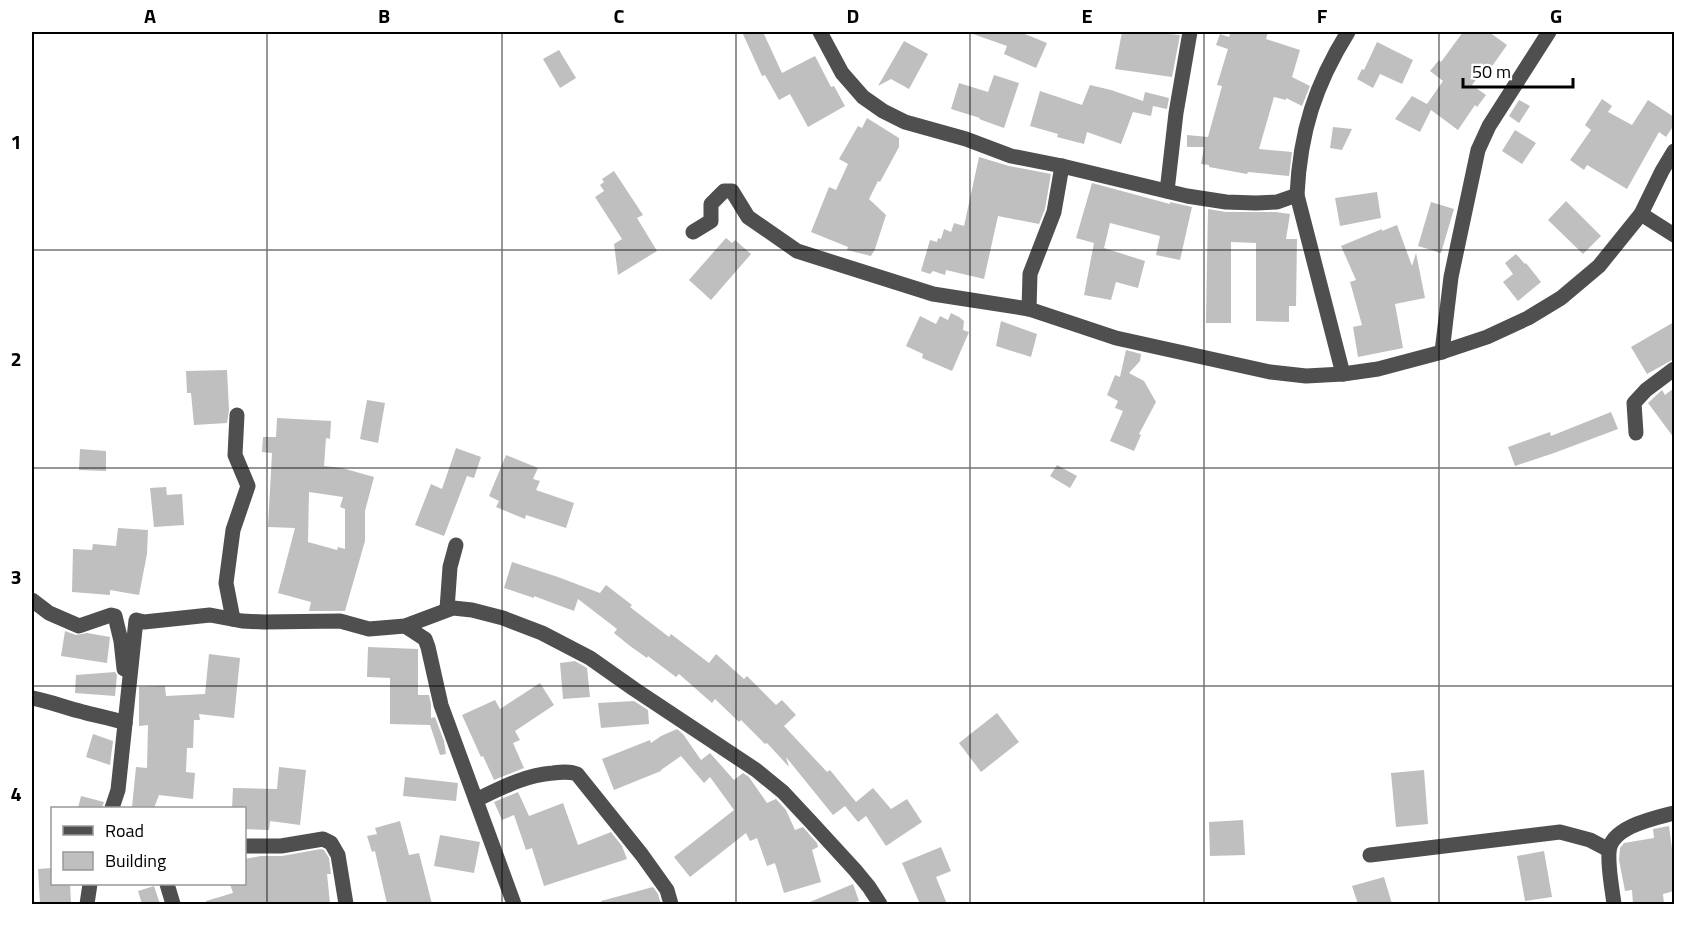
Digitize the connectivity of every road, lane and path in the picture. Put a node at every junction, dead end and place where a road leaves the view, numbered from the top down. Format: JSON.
{"nodes":[{"id":1,"x":820,"y":32,"type":"edge"},
{"id":2,"x":1190,"y":32,"type":"edge"},
{"id":3,"x":1348,"y":32,"type":"edge"},
{"id":4,"x":1549,"y":32,"type":"edge"},
{"id":5,"x":1674,"y":151,"type":"edge"},
{"id":6,"x":1062,"y":166,"type":"junction"},
{"id":7,"x":1167,"y":191,"type":"junction"},
{"id":8,"x":1297,"y":195,"type":"junction"},
{"id":9,"x":1641,"y":214,"type":"junction"},
{"id":10,"x":693,"y":232,"type":"dead end"},
{"id":11,"x":1674,"y":236,"type":"edge"},
{"id":12,"x":1029,"y":309,"type":"junction"},
{"id":13,"x":1442,"y":352,"type":"junction"},
{"id":14,"x":1674,"y":369,"type":"edge"},
{"id":15,"x":1343,"y":374,"type":"junction"},
{"id":16,"x":237,"y":415,"type":"dead end"},
{"id":17,"x":1636,"y":433,"type":"dead end"},
{"id":18,"x":456,"y":545,"type":"dead end"},
{"id":19,"x":32,"y":600,"type":"edge"},
{"id":20,"x":447,"y":609,"type":"junction"},
{"id":21,"x":427,"y":618,"type":"junction"},
{"id":22,"x":233,"y":619,"type":"junction"},
{"id":23,"x":405,"y":626,"type":"junction"},
{"id":24,"x":425,"y":639,"type":"junction"},
{"id":25,"x":32,"y":698,"type":"edge"},
{"id":26,"x":125,"y":717,"type":"junction"},
{"id":27,"x":476,"y":800,"type":"junction"},
{"id":28,"x":112,"y":807,"type":"edge"},
{"id":29,"x":1674,"y":813,"type":"edge"},
{"id":30,"x":246,"y":846,"type":"edge"},
{"id":31,"x":1609,"y":850,"type":"junction"},
{"id":32,"x":1370,"y":855,"type":"dead end"},
{"id":33,"x":90,"y":885,"type":"edge"},
{"id":34,"x":167,"y":885,"type":"edge"},
{"id":35,"x":179,"y":885,"type":"edge"},
{"id":36,"x":173,"y":903,"type":"edge"},
{"id":37,"x":87,"y":904,"type":"edge"},
{"id":38,"x":346,"y":904,"type":"edge"},
{"id":39,"x":514,"y":904,"type":"edge"},
{"id":40,"x":671,"y":904,"type":"edge"},
{"id":41,"x":880,"y":904,"type":"edge"},
{"id":42,"x":1614,"y":904,"type":"edge"}],
"edges":[{"from":1,"to":6,"type":"street"},
{"from":2,"to":7,"type":"street"},
{"from":3,"to":8,"type":"street"},
{"from":4,"to":13,"type":"street"},
{"from":5,"to":9,"type":"street"},
{"from":6,"to":7,"type":"street"},
{"from":6,"to":12,"type":"street"},
{"from":7,"to":8,"type":"street"},
{"from":8,"to":15,"type":"street"},
{"from":9,"to":11,"type":"street"},
{"from":9,"to":13,"type":"street"},
{"from":10,"to":12,"type":"street"},
{"from":12,"to":15,"type":"street"},
{"from":13,"to":15,"type":"street"},
{"from":14,"to":17,"type":"street"},
{"from":16,"to":22,"type":"street"},
{"from":18,"to":20,"type":"street"},
{"from":19,"to":26,"type":"street"},
{"from":20,"to":21,"type":"street"},
{"from":20,"to":41,"type":"street"},
{"from":21,"to":23,"type":"street"},
{"from":21,"to":24,"type":"street"},
{"from":22,"to":23,"type":"street"},
{"from":22,"to":26,"type":"street"},
{"from":23,"to":24,"type":"street"},
{"from":24,"to":27,"type":"street"},
{"from":25,"to":26,"type":"street"},
{"from":26,"to":28,"type":"street"},
{"from":27,"to":39,"type":"street"},
{"from":27,"to":40,"type":"street"},
{"from":29,"to":31,"type":"street"},
{"from":30,"to":38,"type":"street"},
{"from":31,"to":32,"type":"street"},
{"from":31,"to":42,"type":"street"},
{"from":33,"to":37,"type":"street"},
{"from":34,"to":36,"type":"street"},
{"from":35,"to":36,"type":"street"}]}
